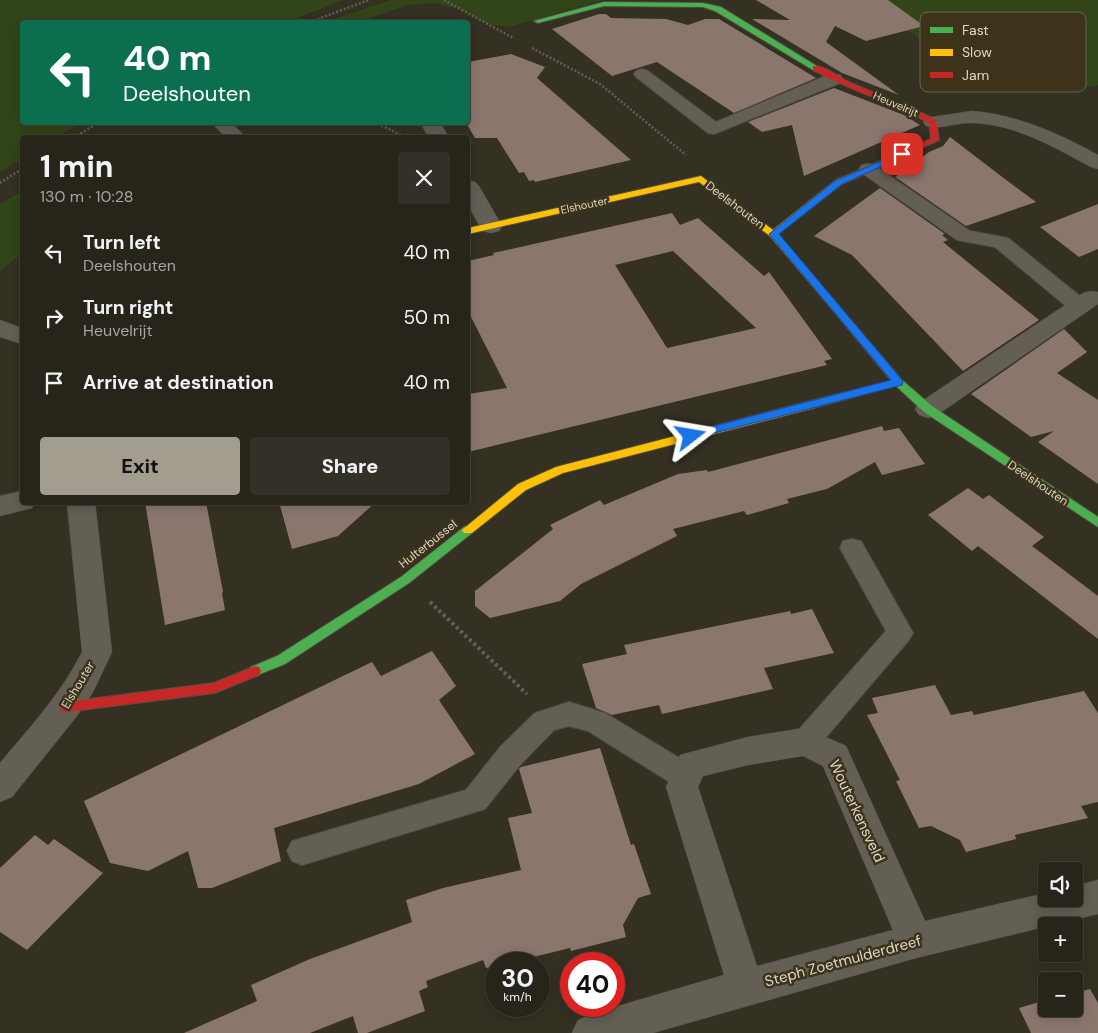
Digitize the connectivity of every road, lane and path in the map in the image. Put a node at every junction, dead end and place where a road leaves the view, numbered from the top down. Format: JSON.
{"nodes":[{"id":1,"x":369,"y":0,"type":"edge"},
{"id":2,"x":444,"y":0,"type":"edge"},
{"id":3,"x":705,"y":3,"type":"edge"},
{"id":4,"x":315,"y":20,"type":"edge"},
{"id":5,"x":538,"y":21,"type":"dead end"},
{"id":6,"x":516,"y":40,"type":"dead end"},
{"id":7,"x":525,"y":44,"type":"dead end"},
{"id":8,"x":642,"y":74,"type":"dead end"},
{"id":9,"x":834,"y":79,"type":"junction"},
{"id":10,"x":933,"y":122,"type":"junction"},
{"id":11,"x":94,"y":125,"type":"edge"},
{"id":12,"x":223,"y":125,"type":"edge"},
{"id":13,"x":380,"y":125,"type":"edge"},
{"id":14,"x":80,"y":133,"type":"joint"},
{"id":15,"x":78,"y":135,"type":"edge"},
{"id":16,"x":234,"y":135,"type":"edge"},
{"id":17,"x":400,"y":135,"type":"edge"},
{"id":18,"x":1098,"y":163,"type":"edge"},
{"id":19,"x":868,"y":169,"type":"junction"},
{"id":20,"x":20,"y":170,"type":"edge"},
{"id":21,"x":701,"y":179,"type":"junction"},
{"id":22,"x":0,"y":182,"type":"edge"},
{"id":23,"x":470,"y":189,"type":"edge"},
{"id":24,"x":491,"y":226,"type":"junction"},
{"id":25,"x":470,"y":231,"type":"edge"},
{"id":26,"x":774,"y":234,"type":"junction"},
{"id":27,"x":1085,"y":302,"type":"joint"},
{"id":28,"x":0,"y":328,"type":"edge"},
{"id":29,"x":20,"y":335,"type":"edge"},
{"id":30,"x":898,"y":382,"type":"junction"},
{"id":31,"x":928,"y":409,"type":"junction"},
{"id":32,"x":20,"y":501,"type":"edge"},
{"id":33,"x":81,"y":505,"type":"edge"},
{"id":34,"x":0,"y":506,"type":"edge"},
{"id":35,"x":1098,"y":523,"type":"edge"},
{"id":36,"x":852,"y":548,"type":"dead end"},
{"id":37,"x":406,"y":580,"type":"junction"},
{"id":38,"x":66,"y":707,"type":"junction"},
{"id":39,"x":552,"y":718,"type":"junction"},
{"id":40,"x":805,"y":742,"type":"junction"},
{"id":41,"x":686,"y":777,"type":"junction"},
{"id":42,"x":0,"y":787,"type":"edge"},
{"id":43,"x":302,"y":851,"type":"dead end"},
{"id":44,"x":1098,"y":897,"type":"edge"},
{"id":45,"x":916,"y":940,"type":"junction"},
{"id":46,"x":746,"y":987,"type":"junction"},
{"id":47,"x":591,"y":1033,"type":"edge"}],
"edges":[{"from":1,"to":4,"type":"path"},
{"from":2,"to":6,"type":"path"},
{"from":3,"to":5,"type":"street","name":"Heuvelrijt"},
{"from":3,"to":9,"type":"street","name":"Heuvelrijt"},
{"from":7,"to":21,"type":"path"},
{"from":8,"to":9,"type":"lane"},
{"from":9,"to":10,"type":"street","name":"Heuvelrijt"},
{"from":10,"to":18,"type":"street"},
{"from":10,"to":19,"type":"street","name":"Heuvelrijt"},
{"from":11,"to":14,"type":"path"},
{"from":12,"to":16,"type":"lane"},
{"from":13,"to":17,"type":"path"},
{"from":14,"to":15,"type":"path"},
{"from":19,"to":26,"type":"street","name":"Heuvelrijt"},
{"from":19,"to":27,"type":"lane"},
{"from":20,"to":22,"type":"path"},
{"from":21,"to":24,"type":"street","name":"Elshouter"},
{"from":21,"to":26,"type":"street","name":"Deelshouten"},
{"from":23,"to":24,"type":"street"},
{"from":24,"to":25,"type":"street","name":"Elshouter"},
{"from":26,"to":30,"type":"street","name":"Deelshouten"},
{"from":27,"to":31,"type":"street"},
{"from":28,"to":29,"type":"street"},
{"from":30,"to":31,"type":"street","name":"Deelshouten"},
{"from":30,"to":37,"type":"street","name":"Hulterbussel"},
{"from":31,"to":35,"type":"street","name":"Deelshouten"},
{"from":32,"to":34,"type":"street"},
{"from":33,"to":38,"type":"street","name":"Elshouter"},
{"from":36,"to":40,"type":"lane"},
{"from":37,"to":38,"type":"street","name":"Hulterbussel"},
{"from":37,"to":39,"type":"path"},
{"from":38,"to":42,"type":"street","name":"Elshouter"},
{"from":39,"to":41,"type":"lane"},
{"from":39,"to":43,"type":"lane"},
{"from":40,"to":41,"type":"street"},
{"from":40,"to":45,"type":"street","name":"Wouterkensveld"},
{"from":41,"to":46,"type":"street"},
{"from":44,"to":45,"type":"street","name":"Steph Zoetmulderdreef"},
{"from":45,"to":46,"type":"street","name":"Steph Zoetmulderdreef"},
{"from":46,"to":47,"type":"street","name":"Steph Zoetmulderdreef"}]}
